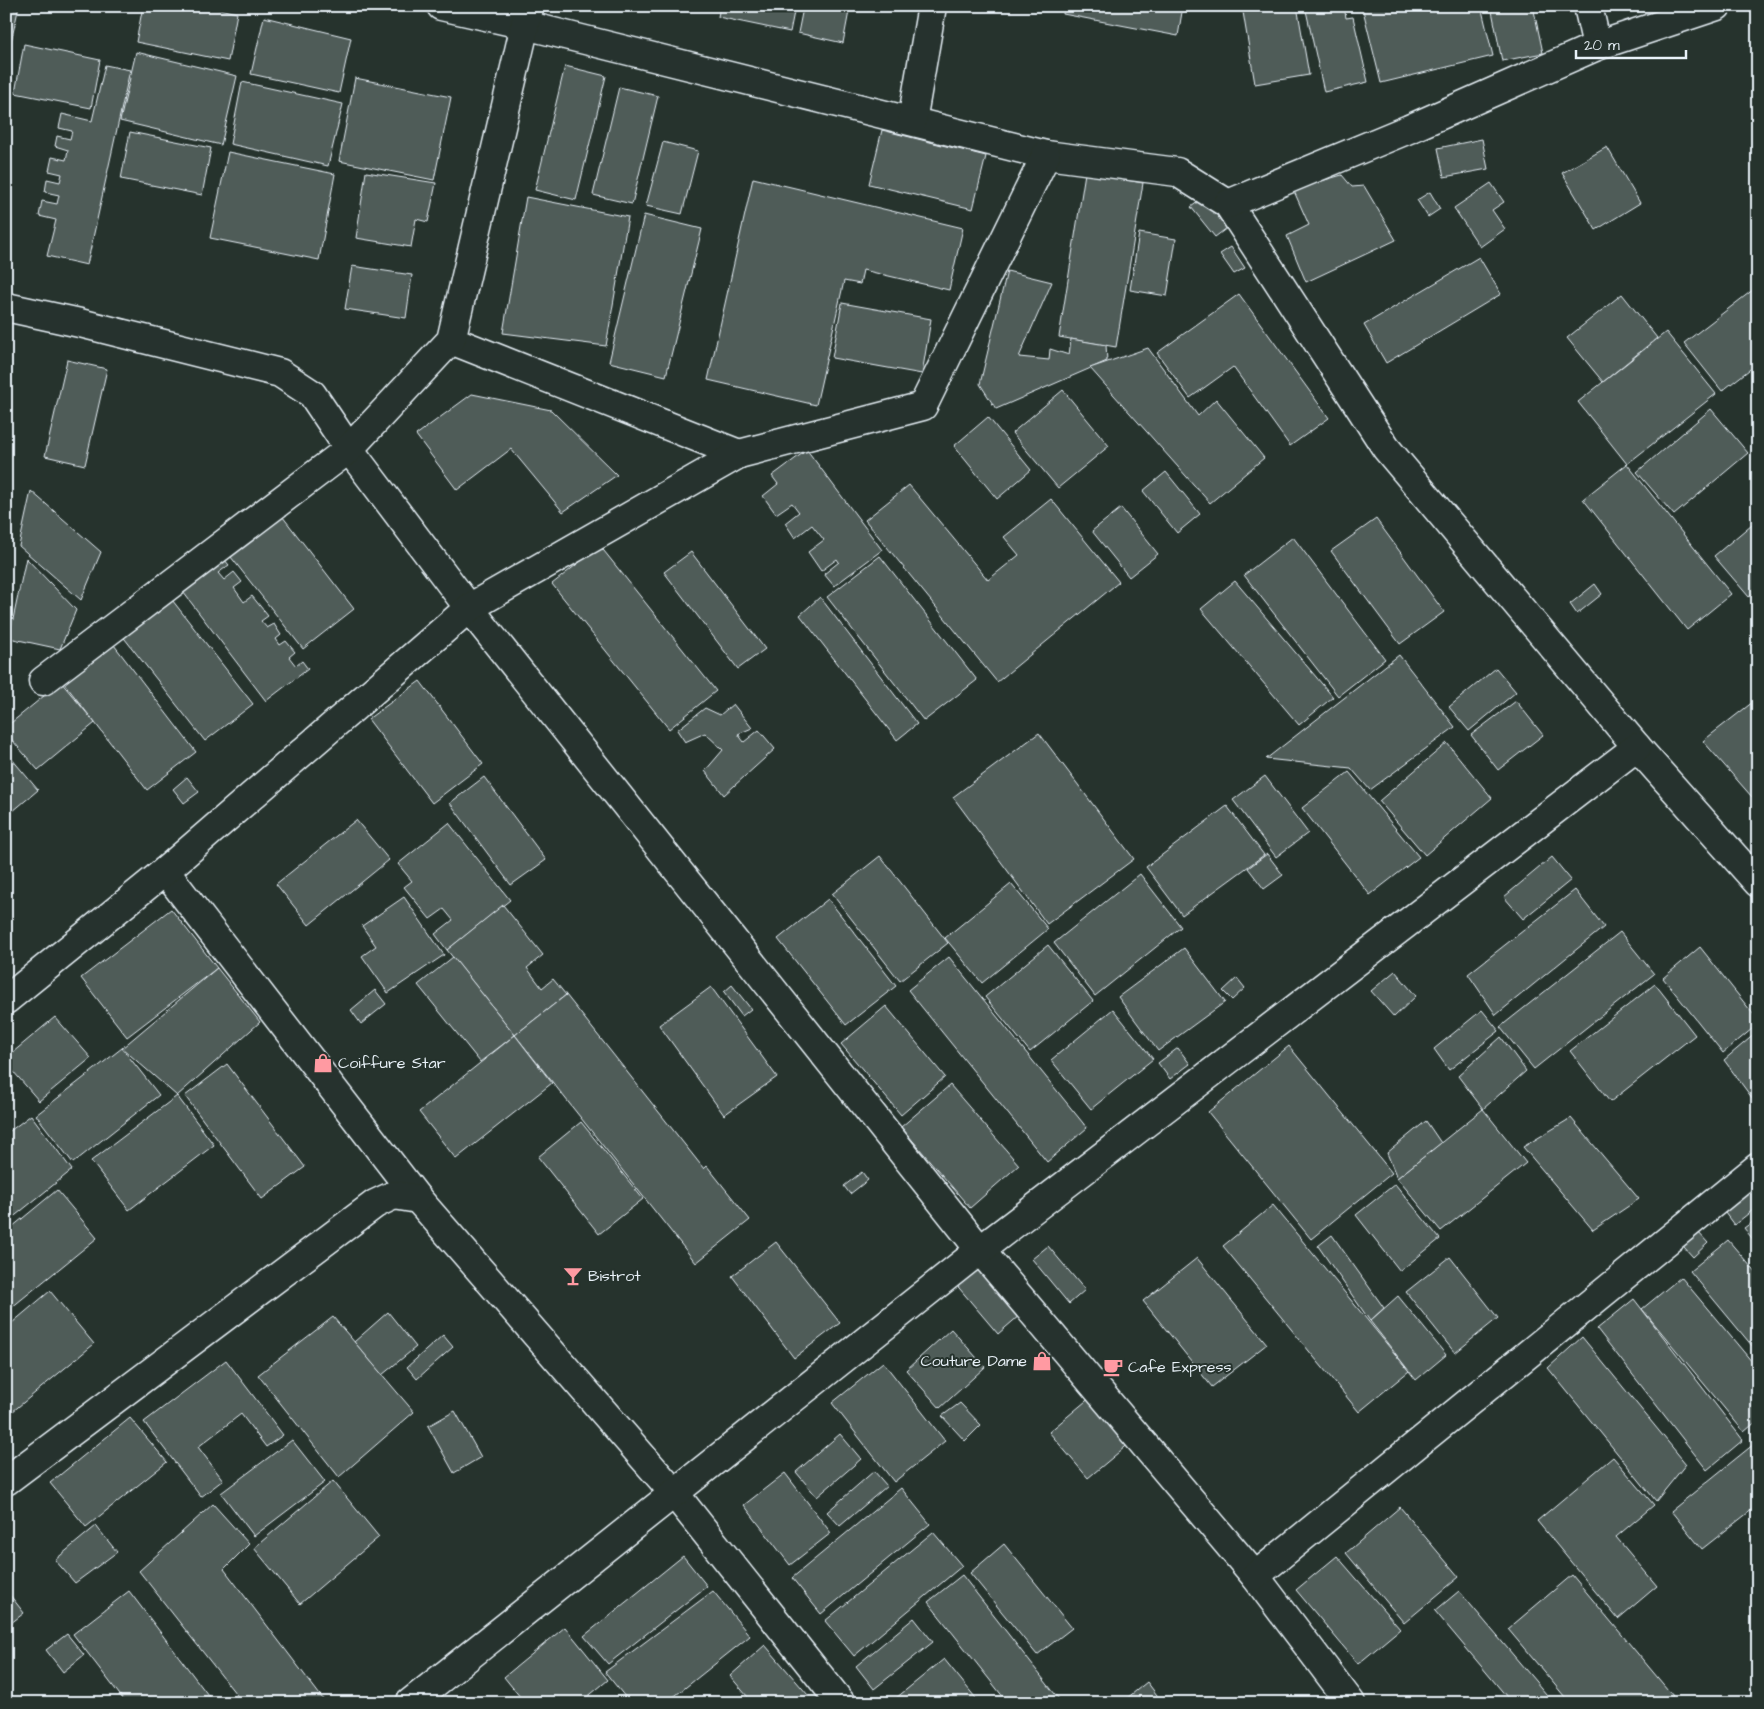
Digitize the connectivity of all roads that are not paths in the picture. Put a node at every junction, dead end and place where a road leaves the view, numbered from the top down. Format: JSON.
{"nodes":[{"id":1,"x":441,"y":6,"type":"edge"},
{"id":2,"x":932,"y":6,"type":"edge"},
{"id":3,"x":1588,"y":6,"type":"edge"},
{"id":4,"x":1717,"y":6,"type":"edge"},
{"id":5,"x":527,"y":16,"type":"edge"},
{"id":6,"x":1597,"y":46,"type":"junction"},
{"id":7,"x":912,"y":121,"type":"junction"},
{"id":8,"x":1046,"y":155,"type":"junction"},
{"id":9,"x":1228,"y":204,"type":"junction"},
{"id":10,"x":6,"y":307,"type":"edge"},
{"id":11,"x":451,"y":340,"type":"junction"},
{"id":12,"x":348,"y":449,"type":"junction"},
{"id":13,"x":739,"y":454,"type":"junction"},
{"id":14,"x":469,"y":608,"type":"junction"},
{"id":15,"x":43,"y":682,"type":"dead end"},
{"id":16,"x":1638,"y":748,"type":"junction"},
{"id":17,"x":165,"y":871,"type":"junction"},
{"id":18,"x":1758,"y":884,"type":"edge"},
{"id":19,"x":6,"y":1000,"type":"edge"},
{"id":20,"x":1758,"y":1167,"type":"edge"},
{"id":21,"x":418,"y":1199,"type":"junction"},
{"id":22,"x":980,"y":1250,"type":"junction"},
{"id":23,"x":6,"y":1481,"type":"edge"},
{"id":24,"x":675,"y":1494,"type":"junction"},
{"id":25,"x":1255,"y":1576,"type":"junction"},
{"id":26,"x":418,"y":1700,"type":"edge"},
{"id":27,"x":841,"y":1703,"type":"edge"},
{"id":28,"x":1351,"y":1703,"type":"edge"}],
"edges":[{"from":1,"to":5,"type":"street"},
{"from":2,"to":7,"type":"street"},
{"from":3,"to":6,"type":"street"},
{"from":4,"to":6,"type":"street"},
{"from":5,"to":7,"type":"street"},
{"from":5,"to":11,"type":"street"},
{"from":6,"to":9,"type":"street"},
{"from":7,"to":8,"type":"street"},
{"from":8,"to":9,"type":"street"},
{"from":8,"to":13,"type":"street"},
{"from":9,"to":16,"type":"street"},
{"from":10,"to":12,"type":"street"},
{"from":11,"to":12,"type":"street"},
{"from":11,"to":13,"type":"street"},
{"from":12,"to":14,"type":"street"},
{"from":12,"to":15,"type":"street"},
{"from":13,"to":14,"type":"street"},
{"from":14,"to":17,"type":"street"},
{"from":14,"to":22,"type":"street"},
{"from":16,"to":18,"type":"street"},
{"from":16,"to":22,"type":"street"},
{"from":17,"to":19,"type":"street"},
{"from":17,"to":21,"type":"street"},
{"from":20,"to":25,"type":"street"},
{"from":21,"to":23,"type":"street"},
{"from":21,"to":24,"type":"street"},
{"from":22,"to":24,"type":"street"},
{"from":22,"to":25,"type":"street"},
{"from":24,"to":26,"type":"street"},
{"from":24,"to":27,"type":"street"},
{"from":25,"to":28,"type":"street"}]}
